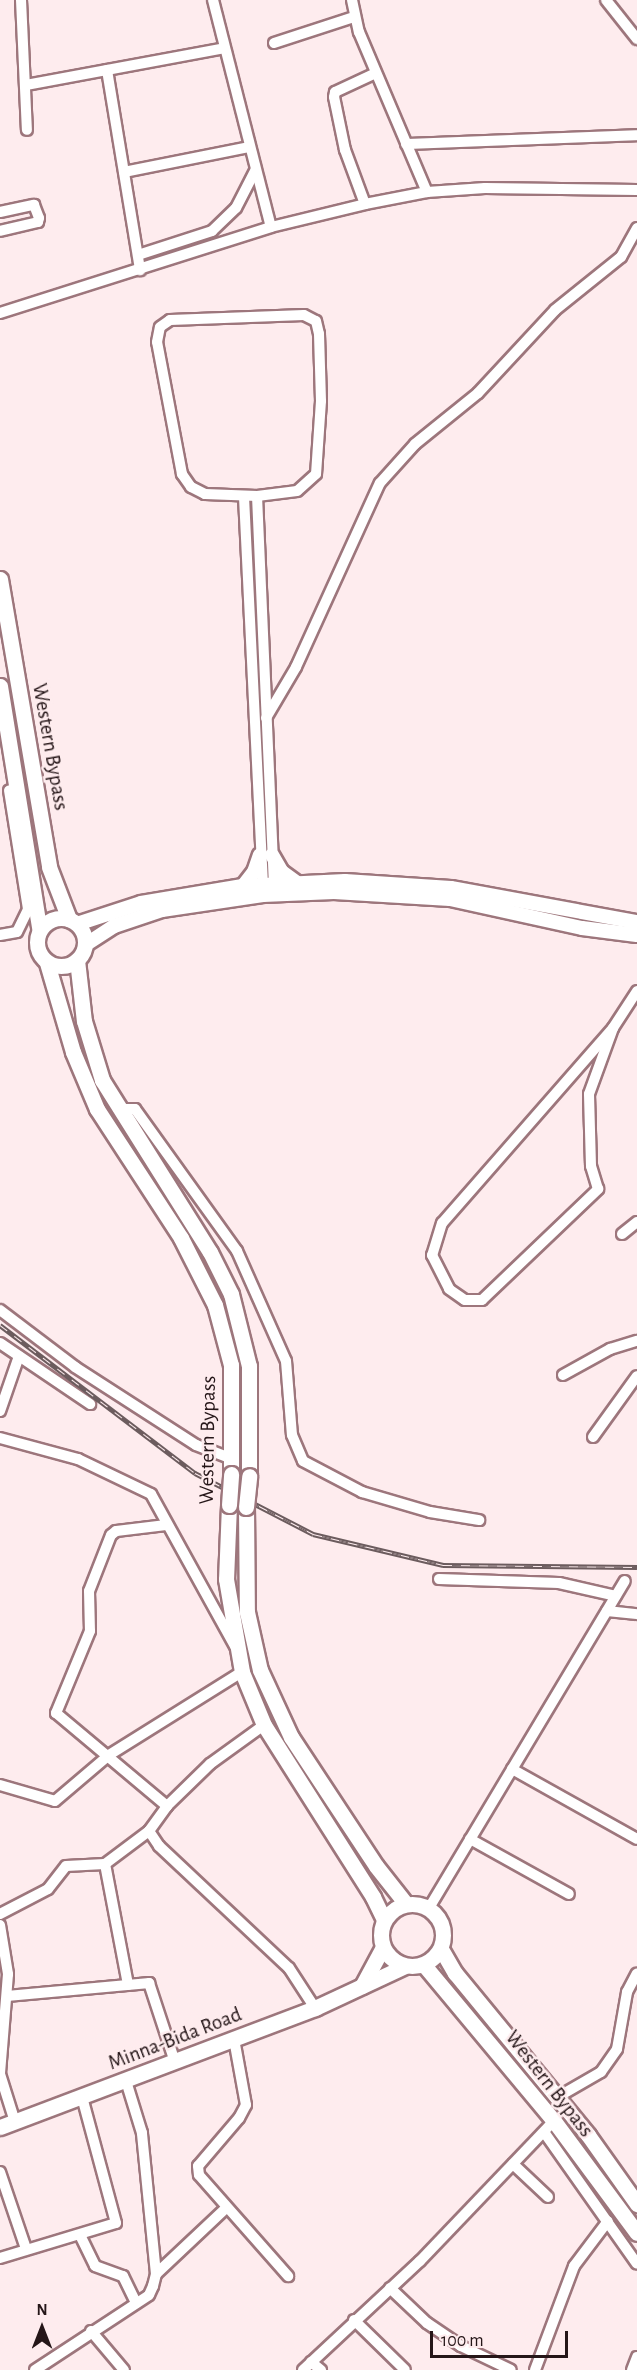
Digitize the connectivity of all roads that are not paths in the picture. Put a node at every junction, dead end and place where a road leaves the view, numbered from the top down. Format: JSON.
{"nodes":[{"id":1,"x":21,"y":0,"type":"edge"},
{"id":2,"x":213,"y":0,"type":"edge"},
{"id":3,"x":352,"y":0,"type":"edge"},
{"id":4,"x":606,"y":0,"type":"edge"},
{"id":5,"x":354,"y":17,"type":"junction"},
{"id":6,"x":637,"y":39,"type":"edge"},
{"id":7,"x":274,"y":43,"type":"dead end"},
{"id":8,"x":225,"y":48,"type":"junction"},
{"id":9,"x":107,"y":70,"type":"junction"},
{"id":10,"x":376,"y":73,"type":"junction"},
{"id":11,"x":26,"y":85,"type":"junction"},
{"id":12,"x":27,"y":129,"type":"dead end"},
{"id":13,"x":637,"y":135,"type":"edge"},
{"id":14,"x":406,"y":144,"type":"junction"},
{"id":15,"x":249,"y":147,"type":"junction"},
{"id":16,"x":255,"y":171,"type":"junction"},
{"id":17,"x":124,"y":172,"type":"junction"},
{"id":18,"x":637,"y":190,"type":"edge"},
{"id":19,"x":427,"y":192,"type":"junction"},
{"id":20,"x":365,"y":204,"type":"junction"},
{"id":21,"x":0,"y":212,"type":"edge"},
{"id":22,"x":271,"y":227,"type":"junction"},
{"id":23,"x":637,"y":228,"type":"edge"},
{"id":24,"x":0,"y":231,"type":"edge"},
{"id":25,"x":138,"y":255,"type":"junction"},
{"id":26,"x":140,"y":270,"type":"junction"},
{"id":27,"x":0,"y":313,"type":"edge"},
{"id":28,"x":257,"y":496,"type":"junction"},
{"id":29,"x":244,"y":497,"type":"junction"},
{"id":30,"x":0,"y":579,"type":"edge"},
{"id":31,"x":0,"y":686,"type":"edge"},
{"id":32,"x":266,"y":718,"type":"junction"},
{"id":33,"x":9,"y":791,"type":"edge"},
{"id":34,"x":266,"y":855,"type":"junction"},
{"id":35,"x":296,"y":882,"type":"junction"},
{"id":36,"x":243,"y":886,"type":"junction"},
{"id":37,"x":268,"y":889,"type":"junction"},
{"id":38,"x":73,"y":922,"type":"junction"},
{"id":39,"x":637,"y":922,"type":"edge"},
{"id":40,"x":39,"y":928,"type":"junction"},
{"id":41,"x":0,"y":935,"type":"edge"},
{"id":42,"x":637,"y":935,"type":"edge"},
{"id":43,"x":85,"y":945,"type":"junction"},
{"id":44,"x":77,"y":960,"type":"junction"},
{"id":45,"x":47,"y":963,"type":"junction"},
{"id":46,"x":637,"y":991,"type":"edge"},
{"id":47,"x":613,"y":1028,"type":"junction"},
{"id":48,"x":118,"y":1109,"type":"junction"},
{"id":49,"x":637,"y":1222,"type":"edge"},
{"id":50,"x":622,"y":1234,"type":"dead end"},
{"id":51,"x":0,"y":1310,"type":"edge"},
{"id":52,"x":637,"y":1341,"type":"edge"},
{"id":53,"x":0,"y":1342,"type":"edge"},
{"id":54,"x":19,"y":1356,"type":"junction"},
{"id":55,"x":563,"y":1375,"type":"dead end"},
{"id":56,"x":637,"y":1376,"type":"edge"},
{"id":57,"x":90,"y":1404,"type":"dead end"},
{"id":58,"x":0,"y":1412,"type":"edge"},
{"id":59,"x":0,"y":1437,"type":"edge"},
{"id":60,"x":593,"y":1437,"type":"dead end"},
{"id":61,"x":232,"y":1466,"type":"junction"},
{"id":62,"x":479,"y":1520,"type":"dead end"},
{"id":63,"x":166,"y":1525,"type":"junction"},
{"id":64,"x":439,"y":1579,"type":"dead end"},
{"id":65,"x":625,"y":1581,"type":"dead end"},
{"id":66,"x":616,"y":1596,"type":"junction"},
{"id":67,"x":607,"y":1611,"type":"junction"},
{"id":68,"x":637,"y":1614,"type":"edge"},
{"id":69,"x":235,"y":1646,"type":"junction"},
{"id":70,"x":242,"y":1672,"type":"junction"},
{"id":71,"x":264,"y":1725,"type":"junction"},
{"id":72,"x":108,"y":1755,"type":"junction"},
{"id":73,"x":512,"y":1769,"type":"junction"},
{"id":74,"x":0,"y":1785,"type":"edge"},
{"id":75,"x":167,"y":1806,"type":"junction"},
{"id":76,"x":149,"y":1831,"type":"junction"},
{"id":77,"x":470,"y":1839,"type":"junction"},
{"id":78,"x":637,"y":1839,"type":"edge"},
{"id":79,"x":105,"y":1864,"type":"junction"},
{"id":80,"x":568,"y":1894,"type":"dead end"},
{"id":81,"x":406,"y":1904,"type":"junction"},
{"id":82,"x":429,"y":1908,"type":"junction"},
{"id":83,"x":0,"y":1914,"type":"edge"},
{"id":84,"x":384,"y":1920,"type":"junction"},
{"id":85,"x":0,"y":1925,"type":"edge"},
{"id":86,"x":383,"y":1947,"type":"junction"},
{"id":87,"x":441,"y":1949,"type":"junction"},
{"id":88,"x":424,"y":1965,"type":"junction"},
{"id":89,"x":405,"y":1966,"type":"junction"},
{"id":90,"x":637,"y":1973,"type":"edge"},
{"id":91,"x":128,"y":1984,"type":"junction"},
{"id":92,"x":362,"y":1986,"type":"junction"},
{"id":93,"x":7,"y":1996,"type":"junction"},
{"id":94,"x":315,"y":2008,"type":"junction"},
{"id":95,"x":234,"y":2039,"type":"junction"},
{"id":96,"x":175,"y":2062,"type":"junction"},
{"id":97,"x":126,"y":2081,"type":"junction"},
{"id":98,"x":82,"y":2097,"type":"junction"},
{"id":99,"x":556,"y":2098,"type":"junction"},
{"id":100,"x":7,"y":2124,"type":"edge"},
{"id":101,"x":549,"y":2127,"type":"junction"},
{"id":102,"x":513,"y":2164,"type":"junction"},
{"id":103,"x":0,"y":2172,"type":"edge"},
{"id":104,"x":548,"y":2197,"type":"dead end"},
{"id":105,"x":637,"y":2204,"type":"edge"},
{"id":106,"x":225,"y":2208,"type":"junction"},
{"id":107,"x":608,"y":2221,"type":"junction"},
{"id":108,"x":637,"y":2233,"type":"edge"},
{"id":109,"x":80,"y":2235,"type":"junction"},
{"id":110,"x":26,"y":2249,"type":"junction"},
{"id":111,"x":0,"y":2258,"type":"edge"},
{"id":112,"x":637,"y":2264,"type":"edge"},
{"id":113,"x":156,"y":2274,"type":"junction"},
{"id":114,"x":288,"y":2276,"type":"dead end"},
{"id":115,"x":390,"y":2289,"type":"junction"},
{"id":116,"x":136,"y":2303,"type":"junction"},
{"id":117,"x":354,"y":2320,"type":"junction"},
{"id":118,"x":91,"y":2331,"type":"junction"},
{"id":119,"x":637,"y":2356,"type":"edge"},
{"id":120,"x":307,"y":2366,"type":"edge"},
{"id":121,"x":35,"y":2370,"type":"edge"},
{"id":122,"x":124,"y":2370,"type":"edge"},
{"id":123,"x":321,"y":2370,"type":"edge"},
{"id":124,"x":405,"y":2370,"type":"edge"},
{"id":125,"x":512,"y":2370,"type":"edge"},
{"id":126,"x":536,"y":2370,"type":"edge"},
{"id":127,"x":632,"y":2370,"type":"edge"}],
"edges":[{"from":1,"to":11,"type":"street"},
{"from":2,"to":8,"type":"street"},
{"from":3,"to":5,"type":"street"},
{"from":4,"to":6,"type":"street"},
{"from":5,"to":7,"type":"street"},
{"from":5,"to":10,"type":"street"},
{"from":8,"to":9,"type":"street"},
{"from":8,"to":15,"type":"street"},
{"from":9,"to":11,"type":"street"},
{"from":9,"to":17,"type":"street"},
{"from":10,"to":14,"type":"street"},
{"from":10,"to":20,"type":"street"},
{"from":11,"to":12,"type":"street"},
{"from":13,"to":14,"type":"street"},
{"from":14,"to":19,"type":"street"},
{"from":15,"to":16,"type":"street"},
{"from":15,"to":17,"type":"street"},
{"from":16,"to":22,"type":"street"},
{"from":16,"to":25,"type":"street"},
{"from":17,"to":25,"type":"street"},
{"from":18,"to":19,"type":"street"},
{"from":19,"to":20,"type":"street"},
{"from":20,"to":22,"type":"street"},
{"from":21,"to":24,"type":"street"},
{"from":22,"to":26,"type":"street"},
{"from":23,"to":32,"type":"street"},
{"from":25,"to":26,"type":"street"},
{"from":26,"to":27,"type":"street"},
{"from":28,"to":29,"type":"street"},
{"from":28,"to":29,"type":"street"},
{"from":28,"to":32,"type":"street"},
{"from":29,"to":34,"type":"street"},
{"from":30,"to":38,"type":"main road","name":"Western Bypass"},
{"from":31,"to":33,"type":"main road","name":"Western Bypass"},
{"from":32,"to":34,"type":"street"},
{"from":33,"to":40,"type":"main road","name":"Western Bypass"},
{"from":33,"to":41,"type":"street"},
{"from":34,"to":35,"type":"main road"},
{"from":34,"to":36,"type":"main road"},
{"from":34,"to":37,"type":"street"},
{"from":35,"to":37,"type":"main road"},
{"from":35,"to":39,"type":"main road"},
{"from":36,"to":37,"type":"main road"},
{"from":36,"to":38,"type":"main road"},
{"from":37,"to":42,"type":"main road"},
{"from":37,"to":43,"type":"main road"},
{"from":38,"to":40,"type":"main road"},
{"from":38,"to":43,"type":"main road"},
{"from":40,"to":45,"type":"main road"},
{"from":43,"to":44,"type":"main road"},
{"from":44,"to":45,"type":"main road"},
{"from":44,"to":48,"type":"main road","name":"Western Bypass"},
{"from":45,"to":61,"type":"main road","name":"Western Bypass"},
{"from":46,"to":47,"type":"street"},
{"from":47,"to":47,"type":"street"},
{"from":48,"to":62,"type":"street"},
{"from":48,"to":81,"type":"main road","name":"Western Bypass","bridge":true},
{"from":49,"to":50,"type":"street"},
{"from":51,"to":61,"type":"street"},
{"from":52,"to":55,"type":"street"},
{"from":53,"to":54,"type":"street"},
{"from":54,"to":57,"type":"street"},
{"from":54,"to":58,"type":"street"},
{"from":56,"to":60,"type":"street"},
{"from":59,"to":63,"type":"street"},
{"from":61,"to":69,"type":"main road","name":"Western Bypass","bridge":true},
{"from":63,"to":69,"type":"street"},
{"from":63,"to":72,"type":"street"},
{"from":64,"to":66,"type":"street"},
{"from":65,"to":66,"type":"street"},
{"from":66,"to":67,"type":"street"},
{"from":67,"to":68,"type":"street"},
{"from":67,"to":73,"type":"street"},
{"from":69,"to":70,"type":"main road","name":"Western Bypass"},
{"from":70,"to":71,"type":"main road","name":"Western Bypass"},
{"from":70,"to":72,"type":"street"},
{"from":71,"to":75,"type":"street"},
{"from":71,"to":84,"type":"main road","name":"Western Bypass"},
{"from":72,"to":74,"type":"street"},
{"from":72,"to":75,"type":"street"},
{"from":73,"to":77,"type":"street"},
{"from":73,"to":78,"type":"street"},
{"from":75,"to":76,"type":"street"},
{"from":76,"to":79,"type":"street"},
{"from":76,"to":94,"type":"street"},
{"from":77,"to":80,"type":"street"},
{"from":77,"to":82,"type":"street"},
{"from":79,"to":83,"type":"street"},
{"from":79,"to":91,"type":"street"},
{"from":81,"to":82,"type":"main road"},
{"from":81,"to":84,"type":"main road"},
{"from":82,"to":87,"type":"main road"},
{"from":84,"to":86,"type":"main road"},
{"from":85,"to":93,"type":"street"},
{"from":86,"to":89,"type":"main road"},
{"from":86,"to":92,"type":"main road"},
{"from":87,"to":88,"type":"main road"},
{"from":87,"to":99,"type":"main road","name":"Western Bypass"},
{"from":88,"to":89,"type":"main road"},
{"from":88,"to":101,"type":"main road","name":"Western Bypass"},
{"from":89,"to":92,"type":"main road","name":"Minna-Bida Road"},
{"from":90,"to":99,"type":"street"},
{"from":91,"to":93,"type":"street"},
{"from":91,"to":96,"type":"street"},
{"from":92,"to":94,"type":"main road","name":"Minna-Bida Road"},
{"from":93,"to":100,"type":"street"},
{"from":94,"to":95,"type":"main road","name":"Minna-Bida Road"},
{"from":95,"to":96,"type":"main road","name":"Minna-Bida Road"},
{"from":95,"to":106,"type":"street"},
{"from":96,"to":97,"type":"main road","name":"Minna-Bida Road"},
{"from":97,"to":98,"type":"main road","name":"Minna-Bida Road"},
{"from":97,"to":113,"type":"street"},
{"from":98,"to":100,"type":"main road","name":"Minna-Bida Road"},
{"from":98,"to":109,"type":"street"},
{"from":99,"to":105,"type":"main road","name":"Western Bypass"},
{"from":101,"to":102,"type":"street"},
{"from":101,"to":107,"type":"street"},
{"from":101,"to":108,"type":"main road","name":"Western Bypass"},
{"from":102,"to":104,"type":"street"},
{"from":102,"to":115,"type":"street"},
{"from":103,"to":110,"type":"street"},
{"from":106,"to":113,"type":"street"},
{"from":106,"to":114,"type":"street"},
{"from":107,"to":112,"type":"street"},
{"from":107,"to":126,"type":"street"},
{"from":109,"to":110,"type":"street"},
{"from":109,"to":116,"type":"street"},
{"from":110,"to":111,"type":"street"},
{"from":113,"to":116,"type":"street"},
{"from":115,"to":117,"type":"street"},
{"from":115,"to":125,"type":"street"},
{"from":116,"to":118,"type":"street"},
{"from":117,"to":120,"type":"street"},
{"from":117,"to":124,"type":"street"},
{"from":118,"to":121,"type":"street"},
{"from":118,"to":122,"type":"street"},
{"from":119,"to":127,"type":"street"},
{"from":120,"to":123,"type":"street"}]}
